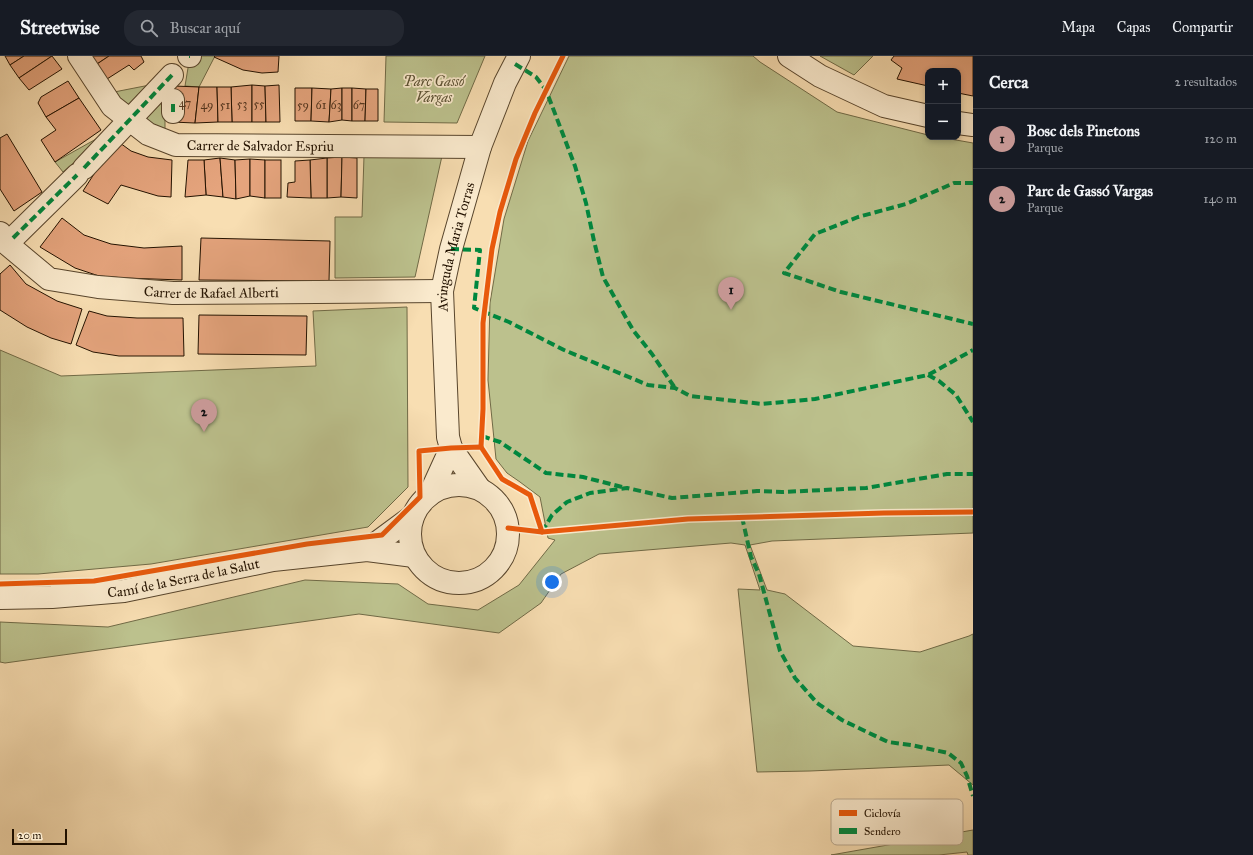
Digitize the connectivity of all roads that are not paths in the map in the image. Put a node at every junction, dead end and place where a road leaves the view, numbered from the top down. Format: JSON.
{"nodes":[{"id":1,"x":79,"y":56,"type":"edge"},
{"id":2,"x":519,"y":56,"type":"edge"},
{"id":3,"x":788,"y":56,"type":"edge"},
{"id":4,"x":172,"y":75,"type":"dead end"},
{"id":5,"x":925,"y":115,"type":"edge"},
{"id":6,"x":130,"y":120,"type":"junction"},
{"id":7,"x":961,"y":123,"type":"edge"},
{"id":8,"x":973,"y":125,"type":"edge"},
{"id":9,"x":480,"y":147,"type":"junction"},
{"id":10,"x":6,"y":236,"type":"edge"},
{"id":11,"x":442,"y":291,"type":"junction"},
{"id":12,"x":451,"y":448,"type":"junction"},
{"id":13,"x":479,"y":488,"type":"junction"},
{"id":14,"x":430,"y":494,"type":"junction"},
{"id":15,"x":413,"y":516,"type":"junction"},
{"id":16,"x":367,"y":550,"type":"junction"},
{"id":17,"x":414,"y":556,"type":"junction"},
{"id":18,"x":0,"y":598,"type":"edge"}],
"edges":[{"from":1,"to":6,"type":"street","name":"Carrer de Salvador Espriu"},
{"from":2,"to":9,"type":"street","name":"Avinguda Maria Torras"},
{"from":3,"to":5,"type":"street"},
{"from":4,"to":6,"type":"street"},
{"from":6,"to":9,"type":"street","name":"Carrer de Salvador Espriu"},
{"from":6,"to":10,"type":"street"},
{"from":7,"to":8,"type":"street"},
{"from":9,"to":11,"type":"street","name":"Avinguda Maria Torras"},
{"from":10,"to":11,"type":"street","name":"Carrer de Rafael Alberti"},
{"from":11,"to":12,"type":"street","name":"Avinguda Maria Torras"},
{"from":12,"to":13,"type":"street","name":"Avinguda Maria Torras"},
{"from":12,"to":14,"type":"street"},
{"from":13,"to":14,"type":"street"},
{"from":13,"to":17,"type":"street"},
{"from":14,"to":15,"type":"street"},
{"from":15,"to":16,"type":"street"},
{"from":15,"to":17,"type":"street"},
{"from":16,"to":17,"type":"street","name":"Camí de la Serra de la Salut"},
{"from":16,"to":18,"type":"street","name":"Camí de la Serra de la Salut"}]}
